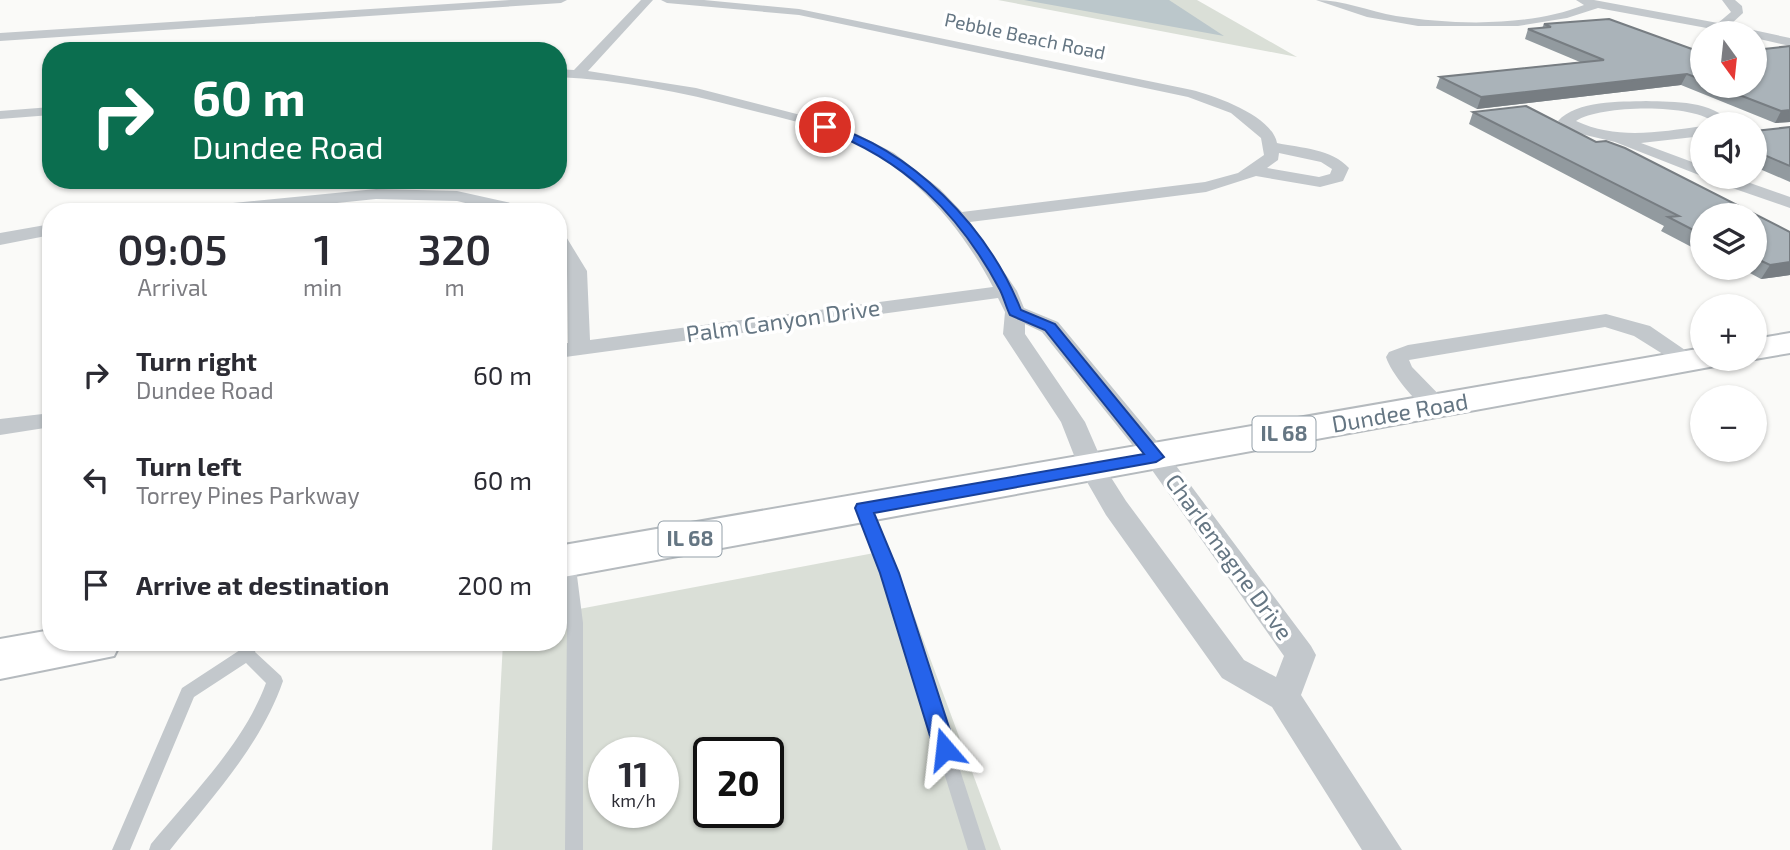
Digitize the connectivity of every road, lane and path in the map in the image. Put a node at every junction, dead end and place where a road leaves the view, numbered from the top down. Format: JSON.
{"nodes":[{"id":1,"x":561,"y":0,"type":"edge"},
{"id":2,"x":647,"y":0,"type":"edge"},
{"id":3,"x":667,"y":0,"type":"edge"},
{"id":4,"x":1322,"y":0,"type":"edge"},
{"id":5,"x":1578,"y":0,"type":"edge"},
{"id":6,"x":1728,"y":0,"type":"edge"},
{"id":7,"x":1595,"y":4,"type":"junction"},
{"id":8,"x":1690,"y":21,"type":"edge"},
{"id":9,"x":1728,"y":21,"type":"edge"},
{"id":10,"x":0,"y":37,"type":"edge"},
{"id":11,"x":1768,"y":37,"type":"edge"},
{"id":12,"x":1790,"y":42,"type":"edge"},
{"id":13,"x":567,"y":73,"type":"edge"},
{"id":14,"x":577,"y":74,"type":"junction"},
{"id":15,"x":42,"y":112,"type":"edge"},
{"id":16,"x":1707,"y":112,"type":"edge"},
{"id":17,"x":0,"y":115,"type":"edge"},
{"id":18,"x":1690,"y":132,"type":"edge"},
{"id":19,"x":1618,"y":139,"type":"junction"},
{"id":20,"x":1270,"y":146,"type":"junction"},
{"id":21,"x":1690,"y":167,"type":"edge"},
{"id":22,"x":1253,"y":171,"type":"junction"},
{"id":23,"x":1751,"y":189,"type":"edge"},
{"id":24,"x":284,"y":203,"type":"edge"},
{"id":25,"x":488,"y":203,"type":"edge"},
{"id":26,"x":1790,"y":203,"type":"edge"},
{"id":27,"x":959,"y":218,"type":"junction"},
{"id":28,"x":42,"y":231,"type":"edge"},
{"id":29,"x":0,"y":239,"type":"edge"},
{"id":30,"x":567,"y":253,"type":"edge"},
{"id":31,"x":1011,"y":302,"type":"junction"},
{"id":32,"x":1790,"y":343,"type":"edge"},
{"id":33,"x":1767,"y":347,"type":"edge"},
{"id":34,"x":568,"y":350,"type":"edge"},
{"id":35,"x":1690,"y":356,"type":"edge"},
{"id":36,"x":1690,"y":361,"type":"edge"},
{"id":37,"x":1438,"y":406,"type":"junction"},
{"id":38,"x":42,"y":421,"type":"edge"},
{"id":39,"x":0,"y":427,"type":"edge"},
{"id":40,"x":1156,"y":457,"type":"junction"},
{"id":41,"x":1092,"y":468,"type":"junction"},
{"id":42,"x":863,"y":508,"type":"junction"},
{"id":43,"x":567,"y":560,"type":"edge"},
{"id":44,"x":567,"y":582,"type":"edge"},
{"id":45,"x":46,"y":651,"type":"edge"},
{"id":46,"x":245,"y":651,"type":"edge"},
{"id":47,"x":251,"y":651,"type":"edge"},
{"id":48,"x":0,"y":659,"type":"edge"},
{"id":49,"x":1284,"y":697,"type":"junction"},
{"id":50,"x":121,"y":850,"type":"edge"},
{"id":51,"x":158,"y":850,"type":"edge"},
{"id":52,"x":574,"y":850,"type":"edge"},
{"id":53,"x":977,"y":850,"type":"edge"},
{"id":54,"x":1383,"y":850,"type":"edge"}],
"edges":[{"from":1,"to":10,"type":"street"},
{"from":2,"to":14,"type":"street"},
{"from":3,"to":20,"type":"street","name":"Pebble Beach Road"},
{"from":4,"to":7,"type":"street"},
{"from":5,"to":7,"type":"street"},
{"from":6,"to":9,"type":"street"},
{"from":7,"to":8,"type":"street"},
{"from":11,"to":12,"type":"street"},
{"from":13,"to":14,"type":"street"},
{"from":14,"to":27,"type":"street"},
{"from":15,"to":17,"type":"street"},
{"from":16,"to":19,"type":"street"},
{"from":18,"to":19,"type":"street"},
{"from":19,"to":21,"type":"street"},
{"from":20,"to":22,"type":"street"},
{"from":20,"to":22,"type":"street"},
{"from":22,"to":27,"type":"street"},
{"from":23,"to":26,"type":"street"},
{"from":24,"to":25,"type":"street"},
{"from":27,"to":31,"type":"street"},
{"from":28,"to":29,"type":"street"},
{"from":30,"to":34,"type":"street"},
{"from":31,"to":34,"type":"street","name":"Palm Canyon Drive"},
{"from":31,"to":40,"type":"street"},
{"from":31,"to":41,"type":"street"},
{"from":32,"to":33,"type":"main road"},
{"from":35,"to":37,"type":"street"},
{"from":36,"to":37,"type":"main road","name":"Dundee Road","number":"IL 68"},
{"from":37,"to":40,"type":"main road","name":"Dundee Road","number":"IL 68"},
{"from":38,"to":39,"type":"street"},
{"from":40,"to":41,"type":"main road","name":"Dundee Road","number":"IL 68"},
{"from":40,"to":49,"type":"street","name":"Charlemagne Drive"},
{"from":41,"to":42,"type":"main road","name":"Dundee Road","number":"IL 68"},
{"from":41,"to":49,"type":"street"},
{"from":42,"to":43,"type":"main road","name":"Dundee Road","number":"IL 68"},
{"from":42,"to":53,"type":"lane"},
{"from":44,"to":52,"type":"lane"},
{"from":45,"to":48,"type":"main road"},
{"from":46,"to":50,"type":"lane"},
{"from":47,"to":51,"type":"lane"},
{"from":49,"to":54,"type":"street"}]}
